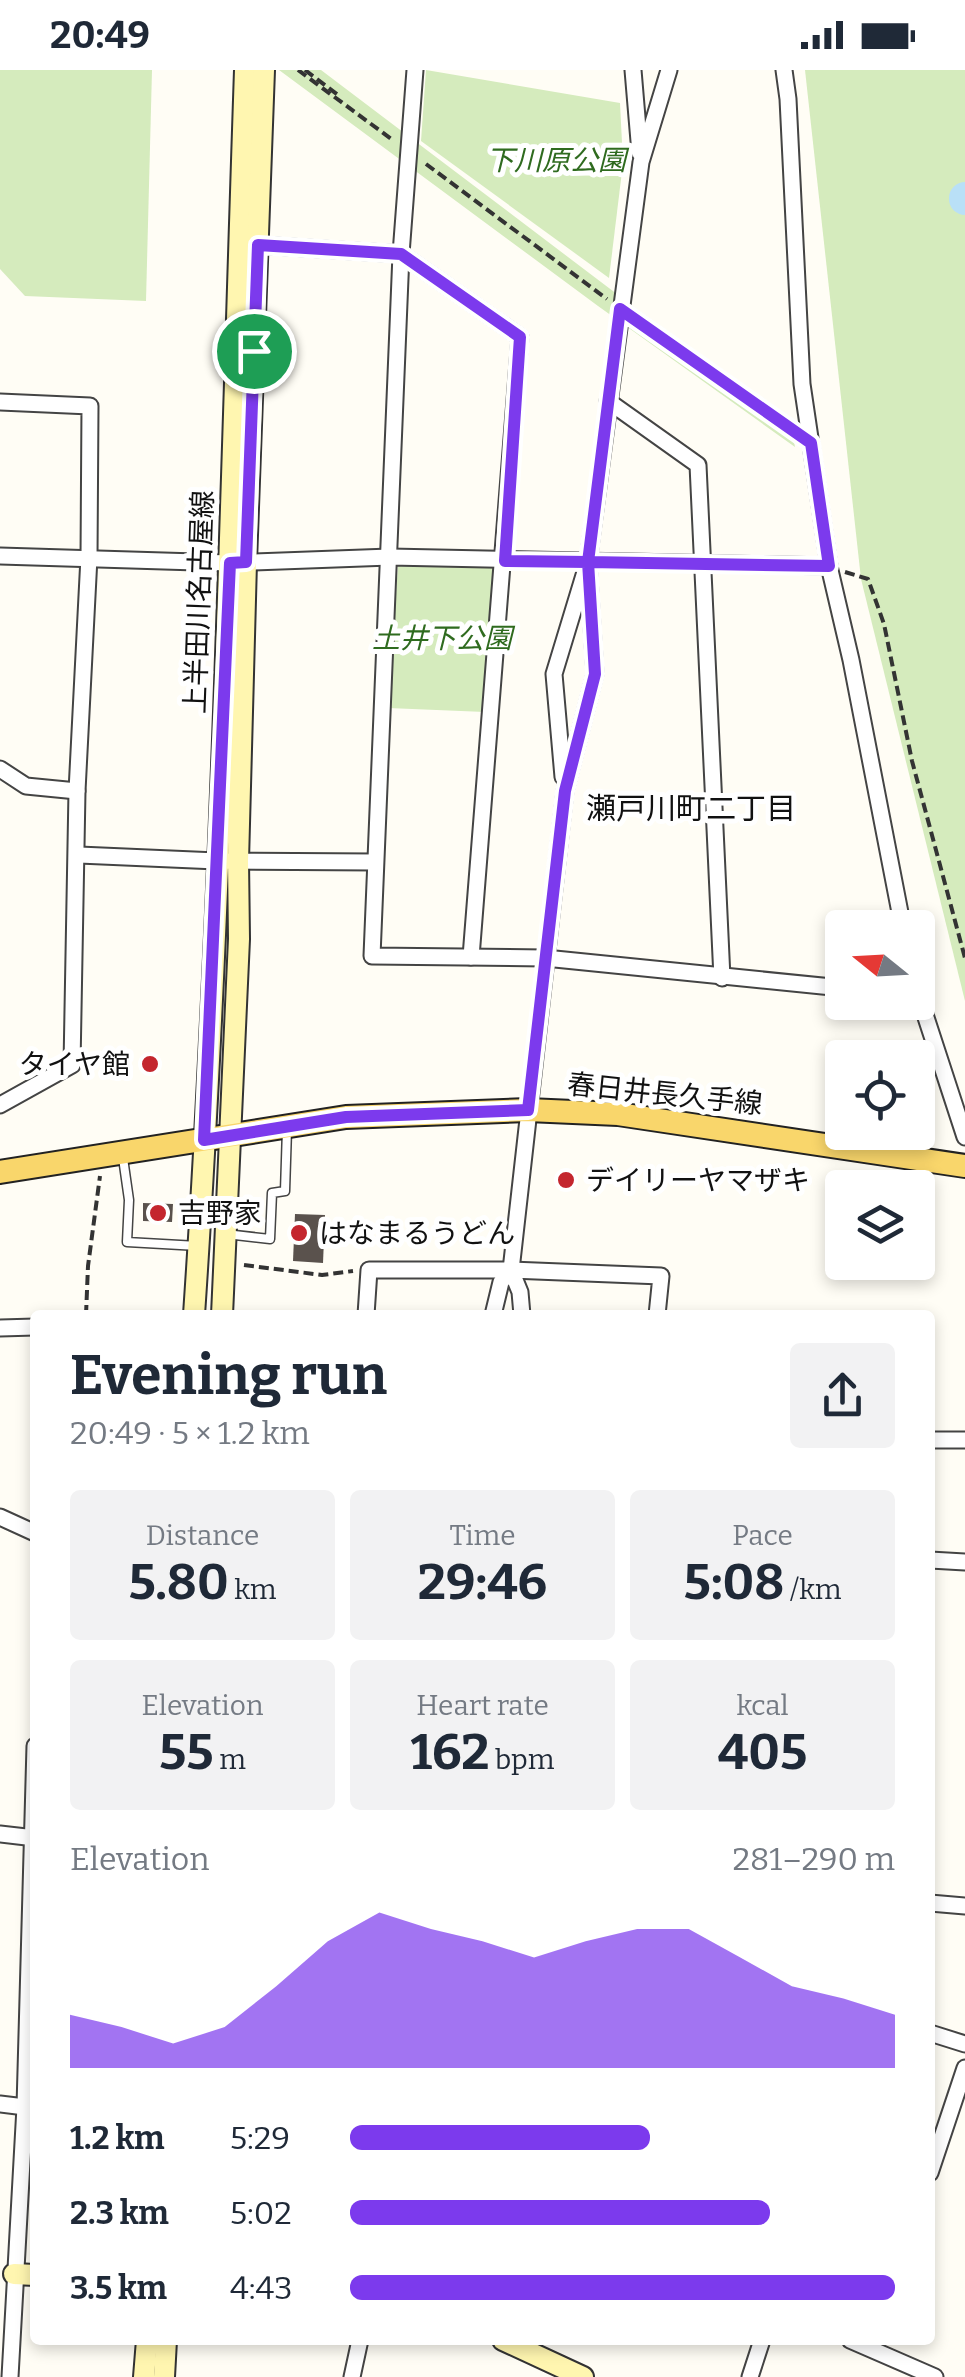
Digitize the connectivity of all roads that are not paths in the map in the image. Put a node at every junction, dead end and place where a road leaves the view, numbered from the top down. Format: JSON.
{"nodes":[{"id":1,"x":245,"y":70,"type":"edge"},
{"id":2,"x":264,"y":70,"type":"edge"},
{"id":3,"x":415,"y":70,"type":"edge"},
{"id":4,"x":633,"y":70,"type":"edge"},
{"id":5,"x":669,"y":70,"type":"edge"},
{"id":6,"x":784,"y":70,"type":"edge"},
{"id":7,"x":641,"y":162,"type":"junction"},
{"id":8,"x":258,"y":245,"type":"junction"},
{"id":9,"x":401,"y":254,"type":"junction"},
{"id":10,"x":608,"y":401,"type":"junction"},
{"id":11,"x":0,"y":402,"type":"edge"},
{"id":12,"x":0,"y":556,"type":"edge"},
{"id":13,"x":89,"y":557,"type":"junction"},
{"id":14,"x":390,"y":558,"type":"junction"},
{"id":15,"x":505,"y":561,"type":"junction"},
{"id":16,"x":238,"y":562,"type":"junction"},
{"id":17,"x":588,"y":562,"type":"junction"},
{"id":18,"x":703,"y":562,"type":"junction"},
{"id":19,"x":829,"y":566,"type":"junction"},
{"id":20,"x":0,"y":770,"type":"edge"},
{"id":21,"x":78,"y":791,"type":"junction"},
{"id":22,"x":565,"y":791,"type":"junction"},
{"id":23,"x":78,"y":855,"type":"junction"},
{"id":24,"x":227,"y":861,"type":"junction"},
{"id":25,"x":375,"y":862,"type":"junction"},
{"id":26,"x":900,"y":910,"type":"edge"},
{"id":27,"x":472,"y":957,"type":"junction"},
{"id":28,"x":544,"y":958,"type":"junction"},
{"id":29,"x":722,"y":978,"type":"junction"},
{"id":30,"x":825,"y":987,"type":"edge"},
{"id":31,"x":927,"y":1020,"type":"edge"},
{"id":32,"x":0,"y":1104,"type":"edge"},
{"id":33,"x":528,"y":1110,"type":"junction"},
{"id":34,"x":287,"y":1128,"type":"junction"},
{"id":35,"x":232,"y":1137,"type":"junction"},
{"id":36,"x":965,"y":1137,"type":"edge"},
{"id":37,"x":204,"y":1140,"type":"junction"},
{"id":38,"x":112,"y":1153,"type":"junction"},
{"id":39,"x":3,"y":1165,"type":"edge"},
{"id":40,"x":965,"y":1166,"type":"edge"},
{"id":41,"x":226,"y":1234,"type":"junction"},
{"id":42,"x":198,"y":1246,"type":"junction"},
{"id":43,"x":510,"y":1270,"type":"junction"},
{"id":44,"x":194,"y":1310,"type":"edge"},
{"id":45,"x":222,"y":1310,"type":"edge"},
{"id":46,"x":366,"y":1310,"type":"edge"},
{"id":47,"x":494,"y":1310,"type":"edge"},
{"id":48,"x":522,"y":1310,"type":"edge"},
{"id":49,"x":658,"y":1310,"type":"edge"},
{"id":50,"x":30,"y":1327,"type":"edge"},
{"id":51,"x":0,"y":1328,"type":"edge"},
{"id":52,"x":935,"y":1440,"type":"edge"},
{"id":53,"x":965,"y":1440,"type":"edge"},
{"id":54,"x":0,"y":1517,"type":"edge"},
{"id":55,"x":30,"y":1531,"type":"edge"},
{"id":56,"x":935,"y":1560,"type":"edge"},
{"id":57,"x":965,"y":1562,"type":"edge"},
{"id":58,"x":0,"y":1834,"type":"edge"},
{"id":59,"x":30,"y":1838,"type":"edge"},
{"id":60,"x":935,"y":1903,"type":"edge"},
{"id":61,"x":965,"y":1906,"type":"edge"},
{"id":62,"x":30,"y":1939,"type":"edge"},
{"id":63,"x":935,"y":2035,"type":"edge"},
{"id":64,"x":965,"y":2044,"type":"edge"},
{"id":65,"x":965,"y":2068,"type":"edge"},
{"id":66,"x":0,"y":2104,"type":"edge"},
{"id":67,"x":25,"y":2107,"type":"junction"},
{"id":68,"x":935,"y":2157,"type":"edge"},
{"id":69,"x":16,"y":2274,"type":"edge"},
{"id":70,"x":147,"y":2345,"type":"edge"},
{"id":71,"x":166,"y":2345,"type":"edge"},
{"id":72,"x":359,"y":2345,"type":"edge"},
{"id":73,"x":512,"y":2345,"type":"edge"},
{"id":74,"x":760,"y":2345,"type":"edge"},
{"id":75,"x":873,"y":2345,"type":"edge"},
{"id":76,"x":556,"y":2371,"type":"edge"},
{"id":77,"x":10,"y":2377,"type":"edge"},
{"id":78,"x":144,"y":2377,"type":"edge"},
{"id":79,"x":164,"y":2377,"type":"edge"},
{"id":80,"x":352,"y":2377,"type":"edge"},
{"id":81,"x":583,"y":2377,"type":"edge"},
{"id":82,"x":750,"y":2377,"type":"edge"},
{"id":83,"x":935,"y":2377,"type":"edge"}],
"edges":[{"from":1,"to":16,"type":"main road","name":"上半田川名古屋線"},
{"from":2,"to":8,"type":"main road","name":"上半田川名古屋線"},
{"from":3,"to":9,"type":"street"},
{"from":4,"to":7,"type":"street"},
{"from":5,"to":7,"type":"street"},
{"from":6,"to":19,"type":"street"},
{"from":7,"to":10,"type":"street"},
{"from":8,"to":9,"type":"street"},
{"from":8,"to":16,"type":"main road","name":"上半田川名古屋線"},
{"from":9,"to":14,"type":"street"},
{"from":9,"to":15,"type":"street"},
{"from":10,"to":17,"type":"street"},
{"from":10,"to":18,"type":"street"},
{"from":11,"to":13,"type":"street"},
{"from":12,"to":13,"type":"street"},
{"from":13,"to":16,"type":"street"},
{"from":13,"to":21,"type":"street"},
{"from":14,"to":15,"type":"street"},
{"from":14,"to":16,"type":"street"},
{"from":14,"to":25,"type":"street"},
{"from":15,"to":17,"type":"street"},
{"from":15,"to":27,"type":"street"},
{"from":16,"to":24,"type":"main road","name":"上半田川名古屋線"},
{"from":17,"to":18,"type":"street"},
{"from":17,"to":22,"type":"street"},
{"from":17,"to":22,"type":"street"},
{"from":18,"to":19,"type":"street"},
{"from":18,"to":29,"type":"street"},
{"from":19,"to":26,"type":"street"},
{"from":20,"to":21,"type":"street"},
{"from":21,"to":23,"type":"street"},
{"from":22,"to":28,"type":"street"},
{"from":23,"to":24,"type":"street"},
{"from":23,"to":32,"type":"street"},
{"from":24,"to":25,"type":"street"},
{"from":24,"to":35,"type":"main road","name":"上半田川名古屋線"},
{"from":24,"to":37,"type":"main road","name":"上半田川名古屋線"},
{"from":25,"to":27,"type":"street"},
{"from":27,"to":28,"type":"street"},
{"from":28,"to":29,"type":"street"},
{"from":28,"to":33,"type":"street"},
{"from":29,"to":30,"type":"street"},
{"from":31,"to":36,"type":"street"},
{"from":33,"to":34,"type":"main road","name":"春日井長久手線"},
{"from":33,"to":40,"type":"main road","name":"春日井長久手線"},
{"from":33,"to":43,"type":"street"},
{"from":34,"to":35,"type":"main road","name":"春日井長久手線"},
{"from":34,"to":41,"type":"lane"},
{"from":35,"to":37,"type":"main road","name":"春日井長久手線"},
{"from":35,"to":41,"type":"main road","name":"上半田川名古屋線"},
{"from":37,"to":38,"type":"main road","name":"春日井長久手線"},
{"from":37,"to":42,"type":"main road","name":"上半田川名古屋線"},
{"from":38,"to":39,"type":"main road","name":"春日井長久手線"},
{"from":38,"to":42,"type":"lane"},
{"from":41,"to":45,"type":"main road","name":"上半田川名古屋線"},
{"from":42,"to":44,"type":"main road","name":"上半田川名古屋線"},
{"from":43,"to":46,"type":"street"},
{"from":43,"to":47,"type":"street"},
{"from":43,"to":48,"type":"street"},
{"from":43,"to":49,"type":"street"},
{"from":50,"to":51,"type":"street"},
{"from":52,"to":53,"type":"street"},
{"from":54,"to":55,"type":"street"},
{"from":56,"to":57,"type":"street"},
{"from":58,"to":59,"type":"street"},
{"from":60,"to":61,"type":"street"},
{"from":62,"to":67,"type":"street"},
{"from":63,"to":64,"type":"street"},
{"from":65,"to":68,"type":"street"},
{"from":66,"to":67,"type":"street"},
{"from":67,"to":69,"type":"street"},
{"from":69,"to":77,"type":"street"},
{"from":70,"to":78,"type":"main road"},
{"from":71,"to":79,"type":"main road"},
{"from":72,"to":80,"type":"street"},
{"from":73,"to":76,"type":"main road"},
{"from":74,"to":82,"type":"street"},
{"from":75,"to":83,"type":"street"},
{"from":76,"to":81,"type":"main road"}]}
